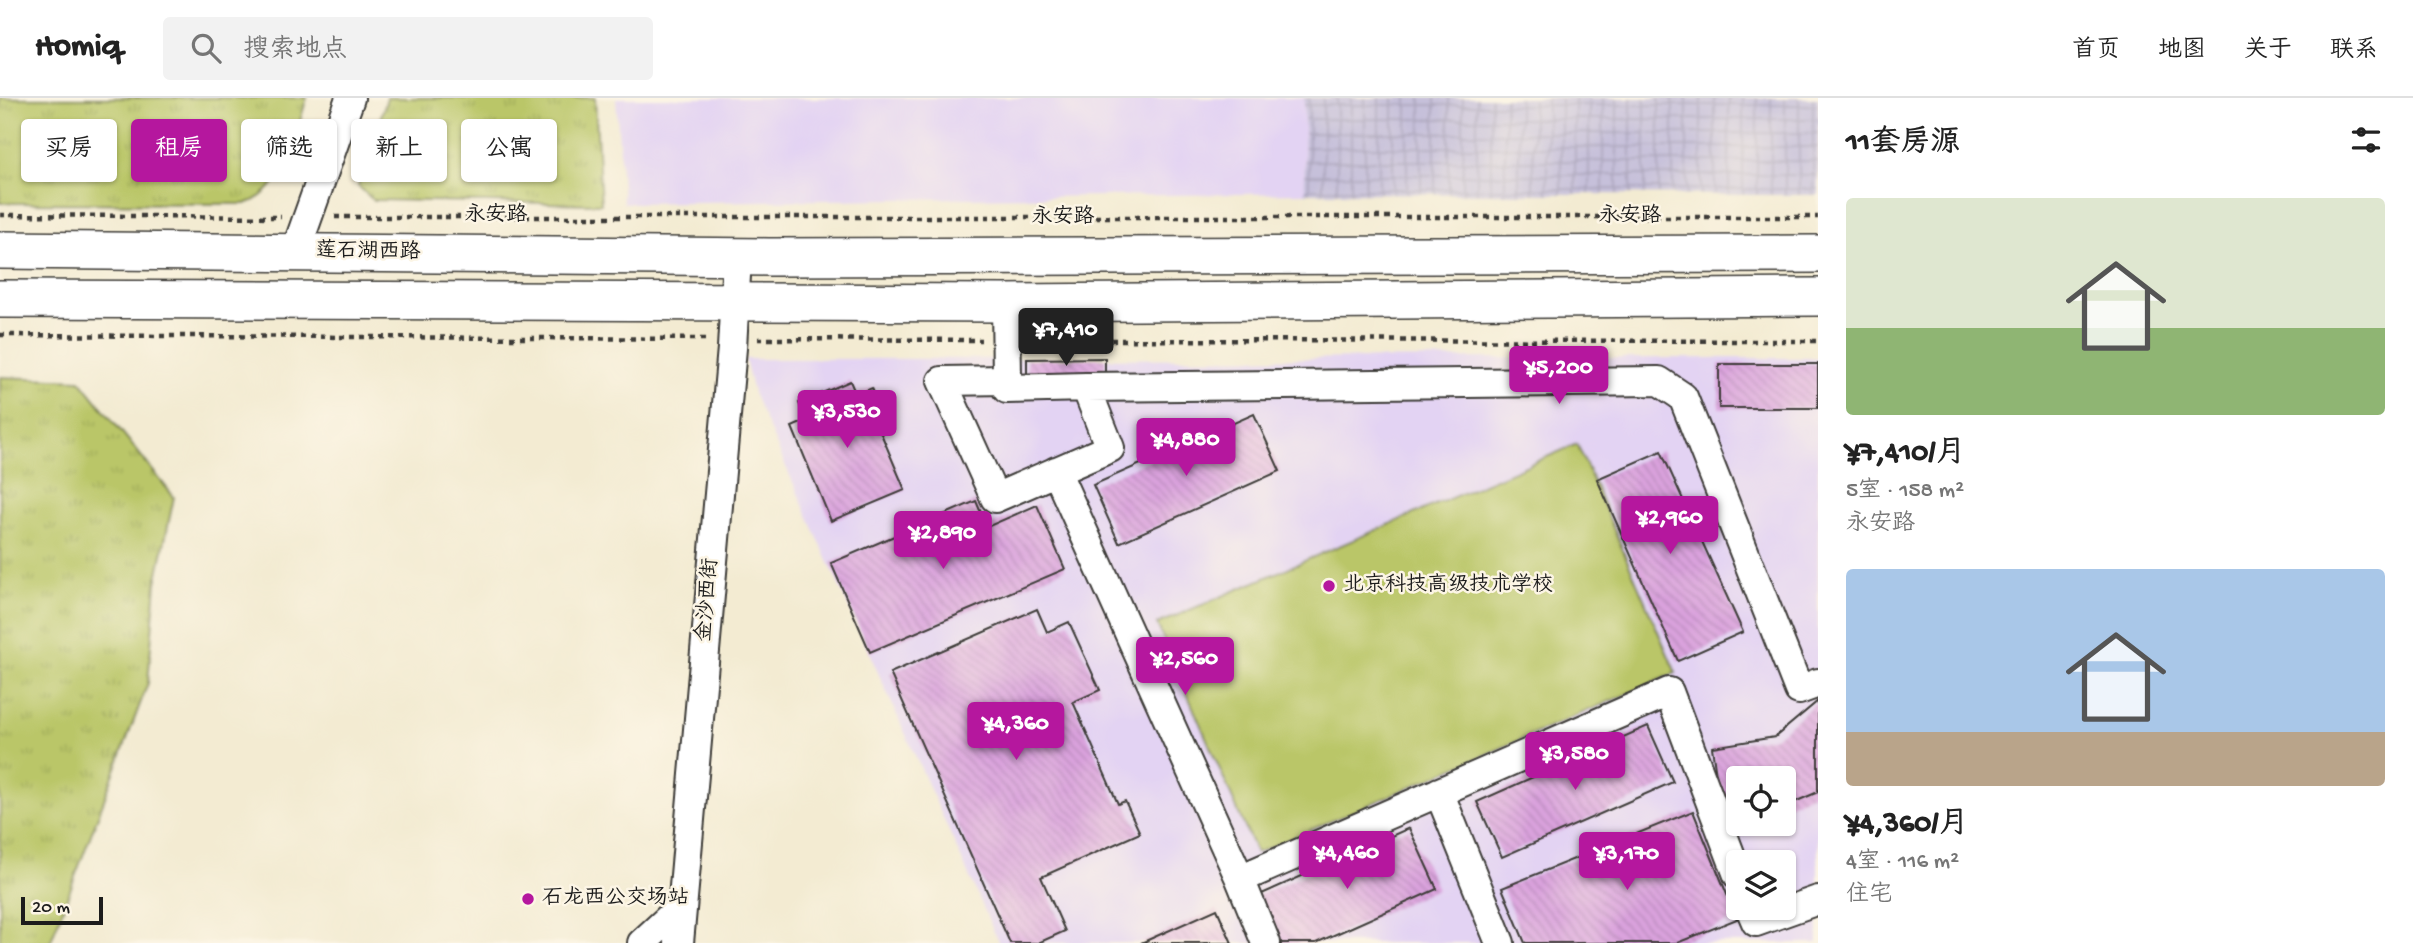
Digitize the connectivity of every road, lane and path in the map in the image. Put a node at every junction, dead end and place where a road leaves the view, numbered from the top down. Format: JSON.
{"nodes":[{"id":1,"x":346,"y":99,"type":"edge"},
{"id":2,"x":0,"y":215,"type":"edge"},
{"id":3,"x":1818,"y":216,"type":"edge"},
{"id":4,"x":308,"y":217,"type":"junction"},
{"id":5,"x":0,"y":250,"type":"edge"},
{"id":6,"x":295,"y":253,"type":"junction"},
{"id":7,"x":1818,"y":254,"type":"edge"},
{"id":8,"x":737,"y":257,"type":"junction"},
{"id":9,"x":1818,"y":297,"type":"edge"},
{"id":10,"x":0,"y":299,"type":"edge"},
{"id":11,"x":734,"y":301,"type":"junction"},
{"id":12,"x":1006,"y":303,"type":"junction"},
{"id":13,"x":0,"y":335,"type":"edge"},
{"id":14,"x":733,"y":339,"type":"junction"},
{"id":15,"x":1006,"y":340,"type":"junction"},
{"id":16,"x":1818,"y":341,"type":"edge"},
{"id":17,"x":1007,"y":380,"type":"junction"},
{"id":18,"x":1087,"y":387,"type":"junction"},
{"id":19,"x":1056,"y":471,"type":"junction"},
{"id":20,"x":1818,"y":683,"type":"edge"},
{"id":21,"x":1439,"y":792,"type":"junction"},
{"id":22,"x":1729,"y":850,"type":"edge"},
{"id":23,"x":1240,"y":879,"type":"junction"},
{"id":24,"x":1818,"y":900,"type":"edge"},
{"id":25,"x":682,"y":906,"type":"junction"},
{"id":26,"x":1796,"y":908,"type":"edge"},
{"id":27,"x":642,"y":943,"type":"edge"},
{"id":28,"x":679,"y":943,"type":"edge"},
{"id":29,"x":1266,"y":943,"type":"edge"},
{"id":30,"x":1500,"y":943,"type":"edge"}],
"edges":[{"from":1,"to":4,"type":"street"},
{"from":2,"to":4,"type":"path","name":"莲石湖西路"},
{"from":3,"to":4,"type":"path","name":"永安路"},
{"from":4,"to":6,"type":"street"},
{"from":5,"to":6,"type":"main road","name":"莲石湖西路"},
{"from":6,"to":8,"type":"main road","name":"莲石湖西路"},
{"from":7,"to":8,"type":"main road","name":"永安路"},
{"from":8,"to":11,"type":"street","name":"金沙西街"},
{"from":9,"to":12,"type":"main road"},
{"from":10,"to":11,"type":"main road"},
{"from":11,"to":12,"type":"main road"},
{"from":11,"to":14,"type":"street","name":"金沙西街"},
{"from":12,"to":15,"type":"street"},
{"from":13,"to":14,"type":"path"},
{"from":14,"to":15,"type":"path"},
{"from":14,"to":25,"type":"street","name":"金沙西街"},
{"from":15,"to":16,"type":"path"},
{"from":15,"to":17,"type":"street"},
{"from":17,"to":18,"type":"street"},
{"from":17,"to":19,"type":"street"},
{"from":18,"to":19,"type":"street"},
{"from":18,"to":20,"type":"street"},
{"from":19,"to":23,"type":"street"},
{"from":21,"to":22,"type":"street"},
{"from":21,"to":23,"type":"street"},
{"from":21,"to":30,"type":"street"},
{"from":23,"to":29,"type":"street"},
{"from":24,"to":26,"type":"street"},
{"from":25,"to":27,"type":"street"},
{"from":25,"to":28,"type":"street","name":"金沙西街"}]}
